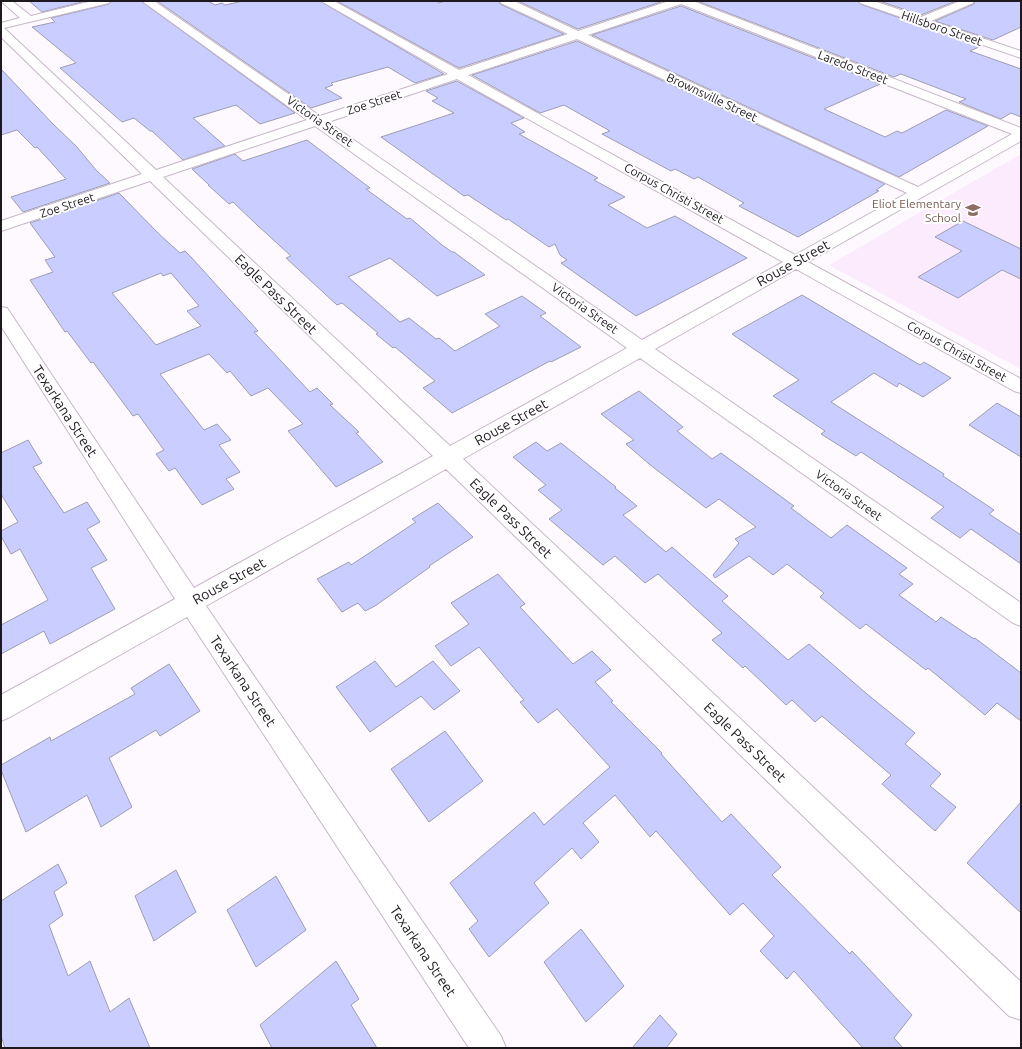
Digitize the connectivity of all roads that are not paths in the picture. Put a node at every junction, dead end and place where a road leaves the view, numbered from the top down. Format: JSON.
{"nodes":[{"id":1,"x":6,"y":1,"type":"edge"},
{"id":2,"x":105,"y":1,"type":"edge"},
{"id":3,"x":147,"y":1,"type":"edge"},
{"id":4,"x":326,"y":1,"type":"edge"},
{"id":5,"x":505,"y":1,"type":"edge"},
{"id":6,"x":679,"y":1,"type":"edge"},
{"id":7,"x":684,"y":1,"type":"edge"},
{"id":8,"x":864,"y":1,"type":"edge"},
{"id":9,"x":969,"y":1,"type":"edge"},
{"id":10,"x":28,"y":19,"type":"junction"},
{"id":11,"x":921,"y":21,"type":"junction"},
{"id":12,"x":1,"y":26,"type":"edge"},
{"id":13,"x":1,"y":31,"type":"edge"},
{"id":14,"x":578,"y":34,"type":"junction"},
{"id":15,"x":1021,"y":55,"type":"edge"},
{"id":16,"x":458,"y":74,"type":"junction"},
{"id":17,"x":318,"y":120,"type":"junction"},
{"id":18,"x":1021,"y":134,"type":"edge"},
{"id":19,"x":153,"y":176,"type":"junction"},
{"id":20,"x":919,"y":193,"type":"junction"},
{"id":21,"x":1,"y":226,"type":"edge"},
{"id":22,"x":797,"y":261,"type":"junction"},
{"id":23,"x":1,"y":312,"type":"edge"},
{"id":24,"x":642,"y":348,"type":"junction"},
{"id":25,"x":1021,"y":387,"type":"edge"},
{"id":26,"x":448,"y":458,"type":"junction"},
{"id":27,"x":190,"y":602,"type":"junction"},
{"id":28,"x":1021,"y":616,"type":"edge"},
{"id":29,"x":1,"y":709,"type":"edge"},
{"id":30,"x":1021,"y":1004,"type":"edge"},
{"id":31,"x":489,"y":1048,"type":"edge"}],
"edges":[{"from":1,"to":10,"type":"street"},
{"from":2,"to":10,"type":"street"},
{"from":3,"to":17,"type":"street","name":"Victoria Street"},
{"from":4,"to":16,"type":"street","name":"Corpus Christi Street"},
{"from":5,"to":14,"type":"street","name":"Brownsville Street"},
{"from":6,"to":14,"type":"street","name":"Zoe Street"},
{"from":7,"to":18,"type":"street","name":"Laredo Street"},
{"from":8,"to":11,"type":"street","name":"Hillsboro Street"},
{"from":9,"to":11,"type":"street"},
{"from":10,"to":12,"type":"street"},
{"from":11,"to":15,"type":"street","name":"Hillsboro Street"},
{"from":13,"to":19,"type":"street","name":"Eagle Pass Street"},
{"from":14,"to":16,"type":"street","name":"Zoe Street"},
{"from":14,"to":20,"type":"street","name":"Brownsville Street"},
{"from":16,"to":17,"type":"street","name":"Zoe Street"},
{"from":16,"to":22,"type":"street","name":"Corpus Christi Street"},
{"from":17,"to":19,"type":"street","name":"Zoe Street"},
{"from":17,"to":24,"type":"street","name":"Victoria Street"},
{"from":18,"to":20,"type":"street","name":"Rouse Street"},
{"from":19,"to":21,"type":"street","name":"Zoe Street"},
{"from":19,"to":26,"type":"street","name":"Eagle Pass Street"},
{"from":20,"to":22,"type":"street","name":"Rouse Street"},
{"from":22,"to":24,"type":"street","name":"Rouse Street"},
{"from":22,"to":25,"type":"street","name":"Corpus Christi Street"},
{"from":23,"to":27,"type":"street","name":"Texarkana Street"},
{"from":24,"to":26,"type":"street","name":"Rouse Street"},
{"from":24,"to":28,"type":"street","name":"Victoria Street"},
{"from":26,"to":27,"type":"street","name":"Rouse Street"},
{"from":26,"to":30,"type":"street","name":"Eagle Pass Street"},
{"from":27,"to":29,"type":"street","name":"Rouse Street"},
{"from":27,"to":31,"type":"street","name":"Texarkana Street"}]}
